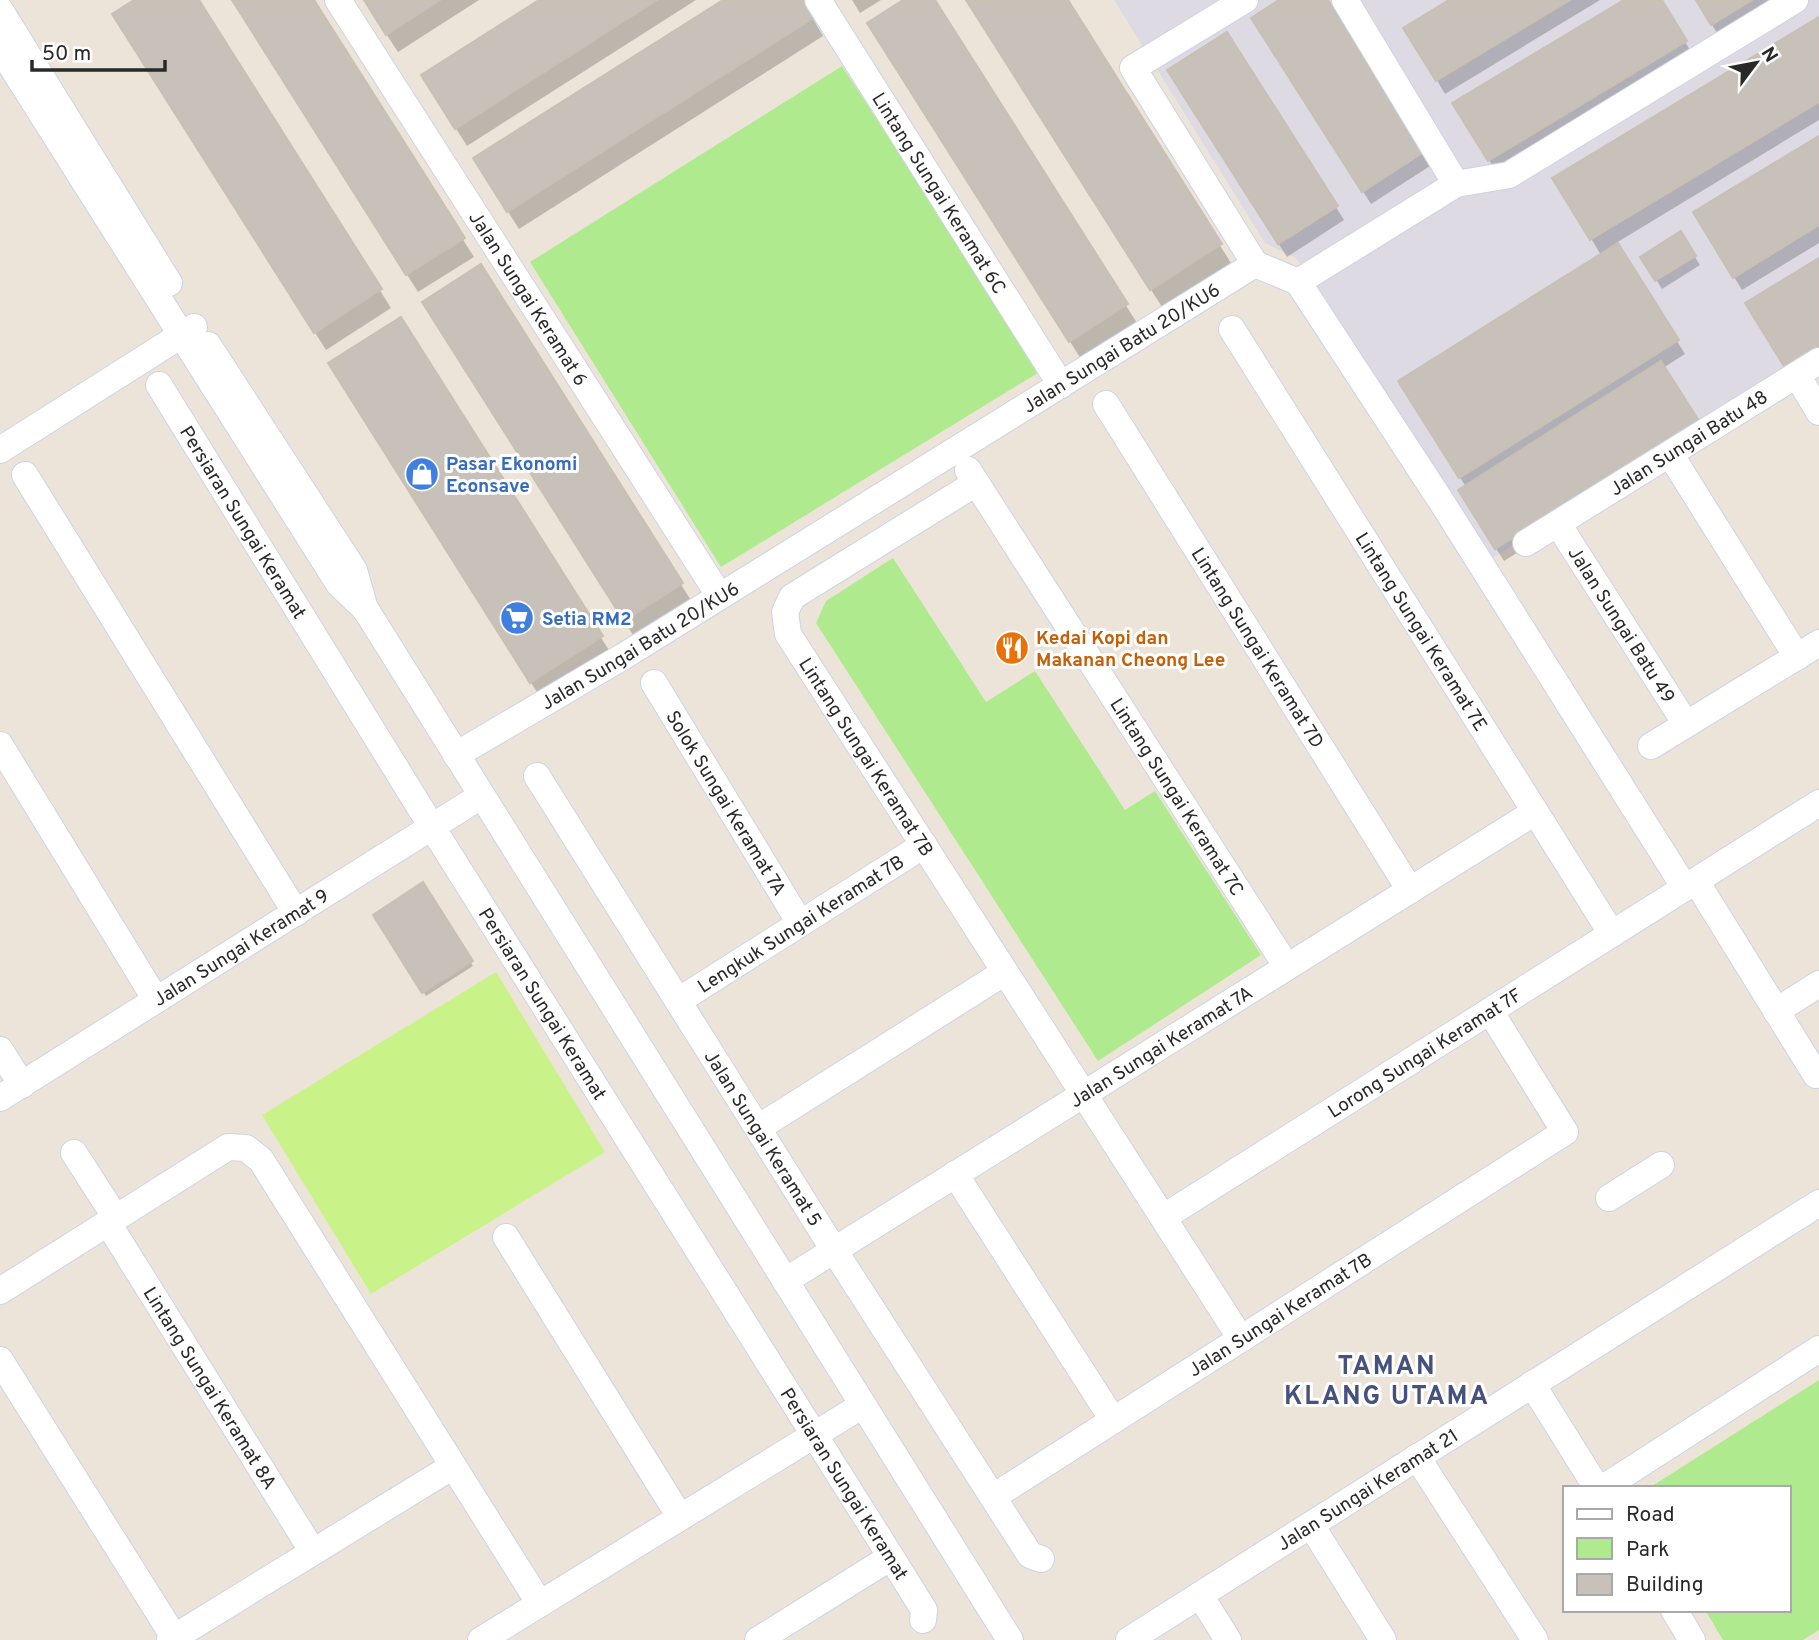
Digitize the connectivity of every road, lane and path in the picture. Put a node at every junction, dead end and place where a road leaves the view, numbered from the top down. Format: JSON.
{"nodes":[{"id":1,"x":338,"y":0,"type":"edge"},
{"id":2,"x":818,"y":0,"type":"edge"},
{"id":3,"x":1245,"y":0,"type":"edge"},
{"id":4,"x":1345,"y":0,"type":"edge"},
{"id":5,"x":1795,"y":0,"type":"edge"},
{"id":6,"x":0,"y":9,"type":"edge"},
{"id":7,"x":0,"y":48,"type":"edge"},
{"id":8,"x":1455,"y":184,"type":"junction"},
{"id":9,"x":1255,"y":264,"type":"junction"},
{"id":10,"x":1298,"y":282,"type":"junction"},
{"id":11,"x":1232,"y":328,"type":"dead end"},
{"id":12,"x":188,"y":331,"type":"junction"},
{"id":13,"x":1819,"y":361,"type":"edge"},
{"id":14,"x":1797,"y":375,"type":"junction"},
{"id":15,"x":159,"y":385,"type":"dead end"},
{"id":16,"x":1061,"y":385,"type":"junction"},
{"id":17,"x":1106,"y":404,"type":"dead end"},
{"id":18,"x":1819,"y":412,"type":"edge"},
{"id":19,"x":0,"y":450,"type":"edge"},
{"id":20,"x":956,"y":451,"type":"junction"},
{"id":21,"x":1670,"y":454,"type":"junction"},
{"id":22,"x":25,"y":475,"type":"dead end"},
{"id":23,"x":976,"y":482,"type":"junction"},
{"id":24,"x":1558,"y":524,"type":"junction"},
{"id":25,"x":1526,"y":543,"type":"dead end"},
{"id":26,"x":719,"y":595,"type":"junction"},
{"id":27,"x":1808,"y":650,"type":"edge"},
{"id":28,"x":654,"y":683,"type":"dead end"},
{"id":29,"x":1686,"y":724,"type":"junction"},
{"id":30,"x":0,"y":745,"type":"edge"},
{"id":31,"x":1651,"y":746,"type":"dead end"},
{"id":32,"x":456,"y":755,"type":"junction"},
{"id":33,"x":537,"y":776,"type":"dead end"},
{"id":34,"x":481,"y":796,"type":"junction"},
{"id":35,"x":1819,"y":803,"type":"edge"},
{"id":36,"x":1535,"y":812,"type":"junction"},
{"id":37,"x":432,"y":827,"type":"junction"},
{"id":38,"x":924,"y":845,"type":"junction"},
{"id":39,"x":1690,"y":884,"type":"junction"},
{"id":40,"x":1410,"y":890,"type":"junction"},
{"id":41,"x":296,"y":913,"type":"junction"},
{"id":42,"x":800,"y":923,"type":"junction"},
{"id":43,"x":1612,"y":934,"type":"junction"},
{"id":44,"x":1287,"y":967,"type":"junction"},
{"id":45,"x":1005,"y":972,"type":"junction"},
{"id":46,"x":1819,"y":984,"type":"edge"},
{"id":47,"x":156,"y":1000,"type":"junction"},
{"id":48,"x":678,"y":1000,"type":"junction"},
{"id":49,"x":1490,"y":1011,"type":"junction"},
{"id":50,"x":1776,"y":1011,"type":"junction"},
{"id":51,"x":0,"y":1049,"type":"edge"},
{"id":52,"x":1816,"y":1075,"type":"dead end"},
{"id":53,"x":11,"y":1092,"type":"edge"},
{"id":54,"x":1084,"y":1094,"type":"junction"},
{"id":55,"x":758,"y":1128,"type":"junction"},
{"id":56,"x":74,"y":1153,"type":"dead end"},
{"id":57,"x":1661,"y":1165,"type":"dead end"},
{"id":58,"x":955,"y":1174,"type":"junction"},
{"id":59,"x":1609,"y":1198,"type":"dead end"},
{"id":60,"x":1819,"y":1203,"type":"edge"},
{"id":61,"x":1164,"y":1217,"type":"junction"},
{"id":62,"x":112,"y":1221,"type":"junction"},
{"id":63,"x":506,"y":1237,"type":"dead end"},
{"id":64,"x":834,"y":1250,"type":"junction"},
{"id":65,"x":785,"y":1281,"type":"junction"},
{"id":66,"x":0,"y":1291,"type":"edge"},
{"id":67,"x":1241,"y":1339,"type":"junction"},
{"id":68,"x":1819,"y":1349,"type":"edge"},
{"id":69,"x":0,"y":1360,"type":"edge"},
{"id":70,"x":1532,"y":1384,"type":"junction"},
{"id":71,"x":863,"y":1405,"type":"junction"},
{"id":72,"x":1113,"y":1420,"type":"junction"},
{"id":73,"x":814,"y":1435,"type":"junction"},
{"id":74,"x":1417,"y":1457,"type":"junction"},
{"id":75,"x":453,"y":1466,"type":"junction"},
{"id":76,"x":1596,"y":1486,"type":"edge"},
{"id":77,"x":1606,"y":1486,"type":"edge"},
{"id":78,"x":993,"y":1497,"type":"junction"},
{"id":79,"x":680,"y":1517,"type":"junction"},
{"id":80,"x":1311,"y":1525,"type":"junction"},
{"id":81,"x":313,"y":1552,"type":"junction"},
{"id":82,"x":891,"y":1557,"type":"junction"},
{"id":83,"x":1041,"y":1559,"type":"dead end"},
{"id":84,"x":1200,"y":1595,"type":"junction"},
{"id":85,"x":540,"y":1604,"type":"junction"},
{"id":86,"x":1675,"y":1612,"type":"edge"},
{"id":87,"x":923,"y":1620,"type":"dead end"},
{"id":88,"x":172,"y":1639,"type":"edge"},
{"id":89,"x":481,"y":1640,"type":"edge"},
{"id":90,"x":758,"y":1640,"type":"edge"},
{"id":91,"x":1010,"y":1640,"type":"edge"},
{"id":92,"x":1129,"y":1640,"type":"edge"},
{"id":93,"x":1228,"y":1640,"type":"edge"},
{"id":94,"x":1383,"y":1640,"type":"edge"},
{"id":95,"x":1535,"y":1640,"type":"edge"},
{"id":96,"x":1692,"y":1640,"type":"edge"}],
"edges":[{"from":1,"to":26,"type":"street","name":"Jalan Sungai Keramat 6"},
{"from":2,"to":16,"type":"street","name":"Lintang Sungai Keramat 6C"},
{"from":3,"to":9,"type":"street"},
{"from":4,"to":8,"type":"street"},
{"from":5,"to":8,"type":"street"},
{"from":6,"to":12,"type":"street"},
{"from":7,"to":12,"type":"street"},
{"from":8,"to":10,"type":"street"},
{"from":9,"to":10,"type":"street"},
{"from":9,"to":16,"type":"street","name":"Jalan Sungai Batu 20/KU6"},
{"from":10,"to":39,"type":"street"},
{"from":11,"to":36,"type":"street","name":"Lintang Sungai Keramat 7E"},
{"from":12,"to":19,"type":"street"},
{"from":12,"to":32,"type":"street"},
{"from":13,"to":14,"type":"street","name":"Jalan Sungai Batu 48"},
{"from":14,"to":18,"type":"street"},
{"from":14,"to":21,"type":"street","name":"Jalan Sungai Batu 48"},
{"from":15,"to":37,"type":"street","name":"Persiaran Sungai Keramat"},
{"from":16,"to":20,"type":"street","name":"Jalan Sungai Batu 20/KU6"},
{"from":17,"to":40,"type":"street","name":"Lintang Sungai Keramat 7D"},
{"from":20,"to":23,"type":"street","name":"Lintang Sungai Keramat 7C"},
{"from":20,"to":26,"type":"street","name":"Jalan Sungai Batu 20/KU6"},
{"from":21,"to":24,"type":"street","name":"Jalan Sungai Batu 48"},
{"from":21,"to":27,"type":"street"},
{"from":22,"to":41,"type":"street"},
{"from":23,"to":38,"type":"street","name":"Lintang Sungai Keramat 7B"},
{"from":23,"to":44,"type":"street","name":"Lintang Sungai Keramat 7C"},
{"from":24,"to":25,"type":"street","name":"Jalan Sungai Batu 48"},
{"from":24,"to":29,"type":"street","name":"Jalan Sungai Batu 49"},
{"from":26,"to":32,"type":"street","name":"Jalan Sungai Batu 20/KU6"},
{"from":27,"to":29,"type":"street"},
{"from":28,"to":42,"type":"street","name":"Solok Sungai Keramat 7A"},
{"from":29,"to":31,"type":"street"},
{"from":30,"to":47,"type":"street"},
{"from":32,"to":34,"type":"street"},
{"from":33,"to":48,"type":"street","name":"Jalan Sungai Keramat 5"},
{"from":34,"to":37,"type":"street","name":"Jalan Sungai Keramat 9"},
{"from":34,"to":65,"type":"street"},
{"from":35,"to":39,"type":"street","name":"Lorong Sungai Keramat 7F"},
{"from":36,"to":40,"type":"street","name":"Jalan Sungai Keramat 7A"},
{"from":36,"to":43,"type":"street","name":"Lintang Sungai Keramat 7E"},
{"from":37,"to":41,"type":"street","name":"Jalan Sungai Keramat 9"},
{"from":37,"to":73,"type":"street","name":"Persiaran Sungai Keramat"},
{"from":38,"to":42,"type":"street","name":"Lengkuk Sungai Keramat 7B"},
{"from":38,"to":45,"type":"street","name":"Lintang Sungai Keramat 7B"},
{"from":39,"to":43,"type":"street","name":"Lorong Sungai Keramat 7F"},
{"from":39,"to":50,"type":"street"},
{"from":40,"to":44,"type":"street","name":"Jalan Sungai Keramat 7A"},
{"from":41,"to":47,"type":"street","name":"Jalan Sungai Keramat 9"},
{"from":42,"to":48,"type":"street","name":"Lengkuk Sungai Keramat 7B"},
{"from":43,"to":49,"type":"street","name":"Lorong Sungai Keramat 7F"},
{"from":44,"to":54,"type":"street","name":"Jalan Sungai Keramat 7A"},
{"from":45,"to":54,"type":"street","name":"Lintang Sungai Keramat 7B"},
{"from":45,"to":55,"type":"street"},
{"from":46,"to":50,"type":"street"},
{"from":47,"to":53,"type":"street","name":"Jalan Sungai Keramat 9"},
{"from":48,"to":55,"type":"street","name":"Jalan Sungai Keramat 5"},
{"from":49,"to":61,"type":"street","name":"Lorong Sungai Keramat 7F"},
{"from":49,"to":67,"type":"street","name":"Jalan Sungai Keramat 7B"},
{"from":50,"to":52,"type":"street"},
{"from":51,"to":53,"type":"street"},
{"from":54,"to":58,"type":"street","name":"Jalan Sungai Keramat 7A"},
{"from":54,"to":61,"type":"street","name":"Lintang Sungai Keramat 7B"},
{"from":55,"to":64,"type":"street","name":"Jalan Sungai Keramat 5"},
{"from":56,"to":62,"type":"street","name":"Lintang Sungai Keramat 8A"},
{"from":57,"to":59,"type":"street"},
{"from":58,"to":64,"type":"street","name":"Jalan Sungai Keramat 7A"},
{"from":58,"to":72,"type":"street"},
{"from":60,"to":70,"type":"street","name":"Jalan Sungai Keramat 21"},
{"from":61,"to":67,"type":"street","name":"Lintang Sungai Keramat 7B"},
{"from":62,"to":66,"type":"street"},
{"from":62,"to":75,"type":"street"},
{"from":62,"to":81,"type":"street","name":"Lintang Sungai Keramat 8A"},
{"from":63,"to":79,"type":"street"},
{"from":64,"to":65,"type":"street","name":"Jalan Sungai Keramat 7A"},
{"from":64,"to":78,"type":"street","name":"Jalan Sungai Keramat 5"},
{"from":65,"to":71,"type":"street"},
{"from":67,"to":72,"type":"street","name":"Jalan Sungai Keramat 7B"},
{"from":68,"to":77,"type":"street"},
{"from":69,"to":88,"type":"street"},
{"from":70,"to":74,"type":"street","name":"Jalan Sungai Keramat 21"},
{"from":70,"to":76,"type":"street"},
{"from":71,"to":73,"type":"street"},
{"from":71,"to":91,"type":"street"},
{"from":72,"to":78,"type":"street","name":"Jalan Sungai Keramat 7B"},
{"from":73,"to":79,"type":"street"},
{"from":73,"to":82,"type":"street","name":"Persiaran Sungai Keramat"},
{"from":74,"to":80,"type":"street","name":"Jalan Sungai Keramat 21"},
{"from":74,"to":95,"type":"street"},
{"from":75,"to":81,"type":"street"},
{"from":75,"to":85,"type":"street"},
{"from":78,"to":83,"type":"street","name":"Jalan Sungai Keramat 5"},
{"from":79,"to":85,"type":"street"},
{"from":80,"to":84,"type":"street","name":"Jalan Sungai Keramat 21"},
{"from":80,"to":94,"type":"street"},
{"from":81,"to":88,"type":"street"},
{"from":82,"to":87,"type":"street","name":"Persiaran Sungai Keramat"},
{"from":82,"to":90,"type":"street"},
{"from":84,"to":92,"type":"street","name":"Jalan Sungai Keramat 21"},
{"from":84,"to":93,"type":"street"},
{"from":85,"to":89,"type":"street"},
{"from":86,"to":96,"type":"street"}]}
